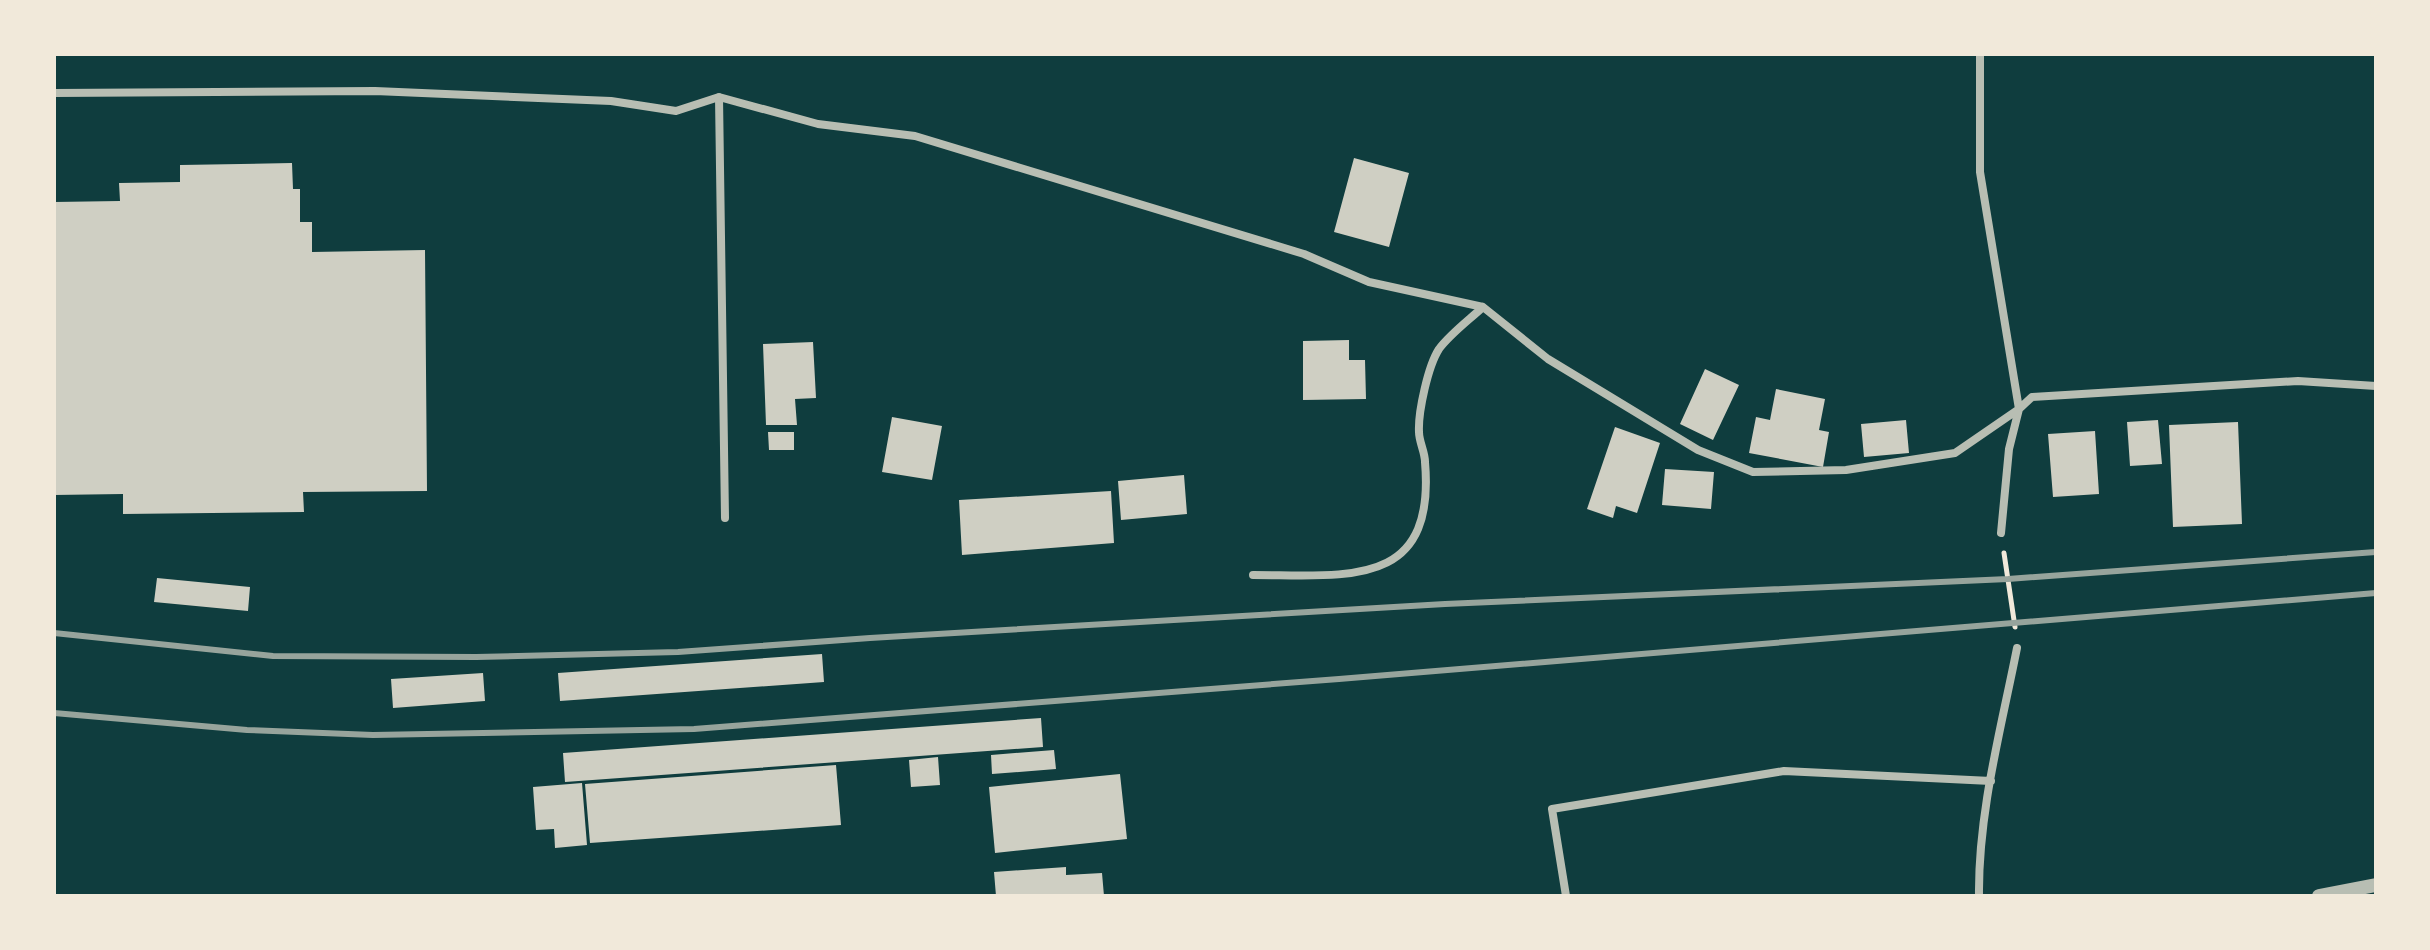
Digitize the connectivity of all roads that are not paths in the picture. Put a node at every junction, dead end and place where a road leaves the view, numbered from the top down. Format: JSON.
{"nodes":[{"id":1,"x":1980,"y":54,"type":"edge"},
{"id":2,"x":54,"y":93,"type":"edge"},
{"id":3,"x":719,"y":97,"type":"junction"},
{"id":4,"x":1483,"y":307,"type":"junction"},
{"id":5,"x":2376,"y":386,"type":"edge"},
{"id":6,"x":2019,"y":409,"type":"junction"},
{"id":7,"x":725,"y":518,"type":"dead end"},
{"id":8,"x":2001,"y":533,"type":"road end"},
{"id":9,"x":1253,"y":575,"type":"dead end"},
{"id":10,"x":2017,"y":648,"type":"road end"},
{"id":11,"x":1991,"y":781,"type":"junction"},
{"id":12,"x":2376,"y":885,"type":"edge"},
{"id":13,"x":1566,"y":896,"type":"edge"},
{"id":14,"x":1979,"y":896,"type":"edge"},
{"id":15,"x":2319,"y":896,"type":"edge"}],
"edges":[{"from":1,"to":6,"type":"street"},
{"from":2,"to":3,"type":"street"},
{"from":3,"to":4,"type":"street"},
{"from":3,"to":7,"type":"street"},
{"from":4,"to":6,"type":"street"},
{"from":4,"to":9,"type":"street"},
{"from":5,"to":6,"type":"street"},
{"from":6,"to":8,"type":"street"},
{"from":10,"to":11,"type":"street"},
{"from":11,"to":13,"type":"street"},
{"from":11,"to":14,"type":"street"},
{"from":12,"to":15,"type":"street"}]}
